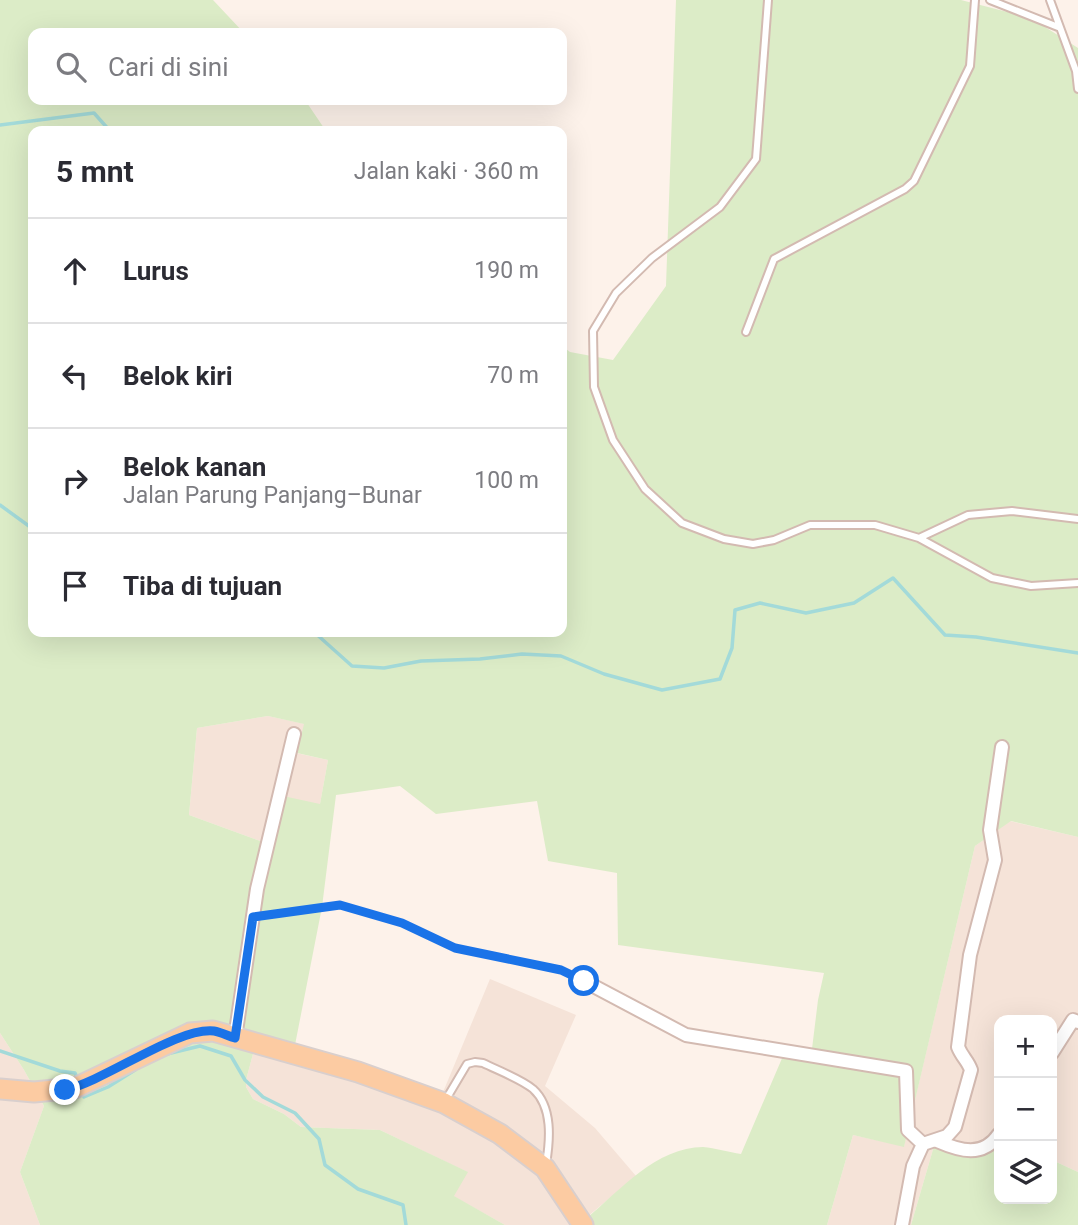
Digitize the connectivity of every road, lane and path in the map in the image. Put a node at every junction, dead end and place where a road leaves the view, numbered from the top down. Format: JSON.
{"nodes":[{"id":1,"x":768,"y":0,"type":"edge"},
{"id":2,"x":975,"y":0,"type":"edge"},
{"id":3,"x":990,"y":0,"type":"edge"},
{"id":4,"x":1050,"y":0,"type":"edge"},
{"id":5,"x":1058,"y":27,"type":"junction"},
{"id":6,"x":1078,"y":89,"type":"edge"},
{"id":7,"x":746,"y":332,"type":"dead end"},
{"id":8,"x":1078,"y":519,"type":"edge"},
{"id":9,"x":919,"y":538,"type":"junction"},
{"id":10,"x":1078,"y":583,"type":"edge"},
{"id":11,"x":294,"y":733,"type":"dead end"},
{"id":12,"x":1002,"y":747,"type":"dead end"},
{"id":13,"x":253,"y":917,"type":"junction"},
{"id":14,"x":584,"y":981,"type":"joint"},
{"id":15,"x":1078,"y":1022,"type":"edge"},
{"id":16,"x":235,"y":1038,"type":"junction"},
{"id":17,"x":1057,"y":1045,"type":"edge"},
{"id":18,"x":0,"y":1089,"type":"edge"},
{"id":19,"x":444,"y":1103,"type":"junction"},
{"id":20,"x":937,"y":1141,"type":"junction"},
{"id":21,"x":994,"y":1141,"type":"edge"},
{"id":22,"x":923,"y":1144,"type":"junction"},
{"id":23,"x":545,"y":1168,"type":"junction"},
{"id":24,"x":583,"y":1225,"type":"edge"},
{"id":25,"x":902,"y":1225,"type":"edge"}],
"edges":[{"from":1,"to":9,"type":"lane"},
{"from":2,"to":7,"type":"lane"},
{"from":3,"to":5,"type":"lane"},
{"from":4,"to":5,"type":"lane"},
{"from":5,"to":6,"type":"lane"},
{"from":8,"to":9,"type":"lane"},
{"from":9,"to":10,"type":"lane"},
{"from":11,"to":13,"type":"street"},
{"from":12,"to":20,"type":"street"},
{"from":13,"to":14,"type":"path"},
{"from":13,"to":16,"type":"street"},
{"from":14,"to":22,"type":"street"},
{"from":15,"to":17,"type":"street"},
{"from":16,"to":18,"type":"main road"},
{"from":16,"to":19,"type":"main road"},
{"from":19,"to":23,"type":"main road"},
{"from":19,"to":23,"type":"lane"},
{"from":20,"to":21,"type":"street"},
{"from":20,"to":22,"type":"street"},
{"from":22,"to":25,"type":"street"},
{"from":23,"to":24,"type":"main road"}]}
